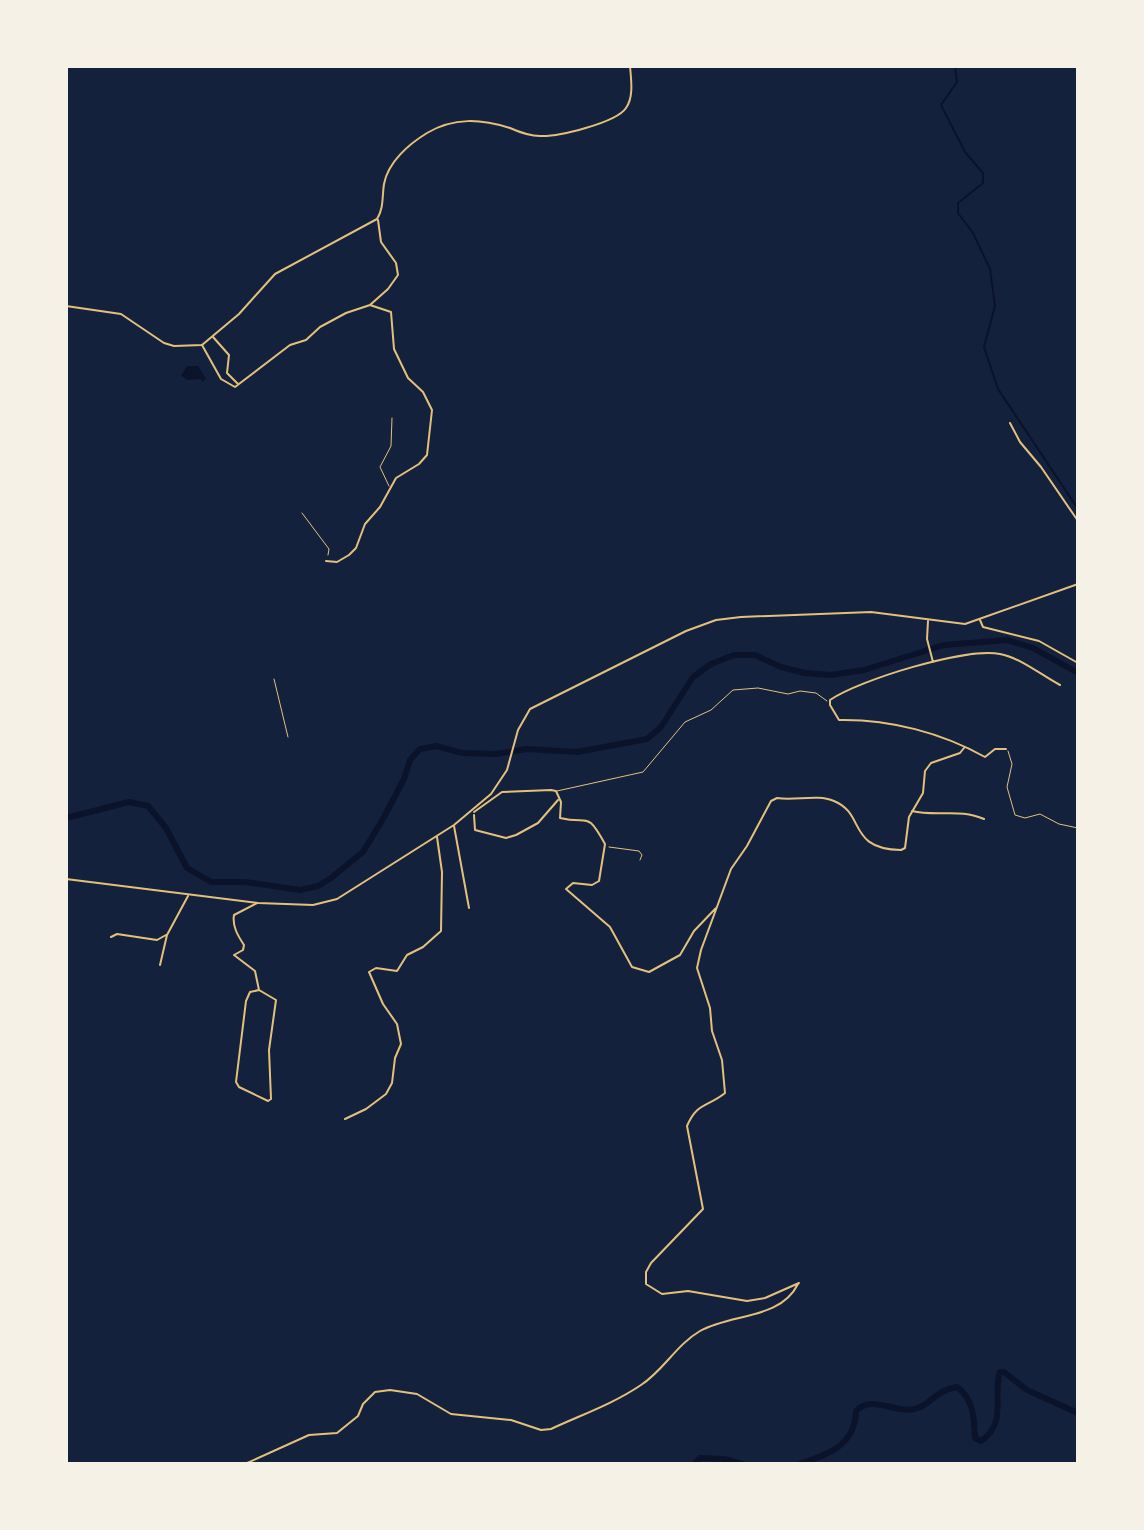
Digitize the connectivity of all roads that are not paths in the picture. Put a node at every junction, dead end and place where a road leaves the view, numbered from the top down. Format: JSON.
{"nodes":[{"id":1,"x":630,"y":66,"type":"edge"},
{"id":2,"x":377,"y":219,"type":"junction"},
{"id":3,"x":377,"y":300,"type":"junction"},
{"id":4,"x":370,"y":305,"type":"junction"},
{"id":5,"x":66,"y":306,"type":"edge"},
{"id":6,"x":379,"y":307,"type":"junction"},
{"id":7,"x":213,"y":337,"type":"junction"},
{"id":8,"x":202,"y":345,"type":"junction"},
{"id":9,"x":239,"y":385,"type":"junction"},
{"id":10,"x":392,"y":418,"type":"dead end"},
{"id":11,"x":1010,"y":423,"type":"dead end"},
{"id":12,"x":390,"y":488,"type":"junction"},
{"id":13,"x":1078,"y":521,"type":"edge"},
{"id":14,"x":326,"y":561,"type":"road end"},
{"id":15,"x":1078,"y":584,"type":"edge"},
{"id":16,"x":980,"y":620,"type":"junction"},
{"id":17,"x":928,"y":621,"type":"junction"},
{"id":18,"x":1078,"y":663,"type":"edge"},
{"id":19,"x":933,"y":664,"type":"junction"},
{"id":20,"x":274,"y":679,"type":"dead end"},
{"id":21,"x":1060,"y":685,"type":"dead end"},
{"id":22,"x":830,"y":700,"type":"junction"},
{"id":23,"x":288,"y":737,"type":"dead end"},
{"id":24,"x":964,"y":748,"type":"junction"},
{"id":25,"x":1006,"y":749,"type":"joint"},
{"id":26,"x":556,"y":791,"type":"junction"},
{"id":27,"x":560,"y":798,"type":"junction"},
{"id":28,"x":474,"y":811,"type":"junction"},
{"id":29,"x":911,"y":811,"type":"junction"},
{"id":30,"x":984,"y":819,"type":"dead end"},
{"id":31,"x":454,"y":825,"type":"junction"},
{"id":32,"x":1078,"y":828,"type":"edge"},
{"id":33,"x":437,"y":836,"type":"junction"},
{"id":34,"x":66,"y":879,"type":"edge"},
{"id":35,"x":188,"y":895,"type":"junction"},
{"id":36,"x":258,"y":903,"type":"junction"},
{"id":37,"x":717,"y":907,"type":"junction"},
{"id":38,"x":469,"y":908,"type":"dead end"},
{"id":39,"x":167,"y":935,"type":"junction"},
{"id":40,"x":111,"y":937,"type":"dead end"},
{"id":41,"x":160,"y":965,"type":"dead end"},
{"id":42,"x":259,"y":990,"type":"junction"},
{"id":43,"x":345,"y":1119,"type":"dead end"},
{"id":44,"x":245,"y":1464,"type":"edge"}],
"edges":[{"from":1,"to":2,"type":"street"},
{"from":2,"to":3,"type":"street"},
{"from":2,"to":7,"type":"street"},
{"from":3,"to":4,"type":"street"},
{"from":3,"to":6,"type":"street"},
{"from":4,"to":6,"type":"street"},
{"from":4,"to":9,"type":"street"},
{"from":5,"to":8,"type":"street"},
{"from":6,"to":12,"type":"street"},
{"from":7,"to":8,"type":"street"},
{"from":7,"to":9,"type":"street"},
{"from":8,"to":9,"type":"street"},
{"from":10,"to":12,"type":"lane"},
{"from":11,"to":13,"type":"street"},
{"from":12,"to":14,"type":"street"},
{"from":15,"to":16,"type":"street"},
{"from":16,"to":17,"type":"street"},
{"from":16,"to":18,"type":"street"},
{"from":17,"to":19,"type":"street"},
{"from":17,"to":28,"type":"street"},
{"from":19,"to":21,"type":"street"},
{"from":19,"to":22,"type":"street"},
{"from":20,"to":23,"type":"lane"},
{"from":22,"to":24,"type":"street"},
{"from":22,"to":26,"type":"lane"},
{"from":24,"to":25,"type":"street"},
{"from":24,"to":29,"type":"street"},
{"from":25,"to":32,"type":"lane"},
{"from":26,"to":27,"type":"street"},
{"from":26,"to":28,"type":"street"},
{"from":27,"to":28,"type":"street"},
{"from":27,"to":37,"type":"street"},
{"from":28,"to":31,"type":"street"},
{"from":29,"to":30,"type":"street"},
{"from":29,"to":37,"type":"street"},
{"from":31,"to":33,"type":"street"},
{"from":31,"to":38,"type":"street"},
{"from":33,"to":36,"type":"street"},
{"from":33,"to":43,"type":"street"},
{"from":34,"to":35,"type":"street"},
{"from":35,"to":36,"type":"street"},
{"from":35,"to":39,"type":"street"},
{"from":36,"to":42,"type":"street"},
{"from":37,"to":44,"type":"street"},
{"from":39,"to":40,"type":"street"},
{"from":39,"to":41,"type":"street"},
{"from":42,"to":42,"type":"street"}]}
